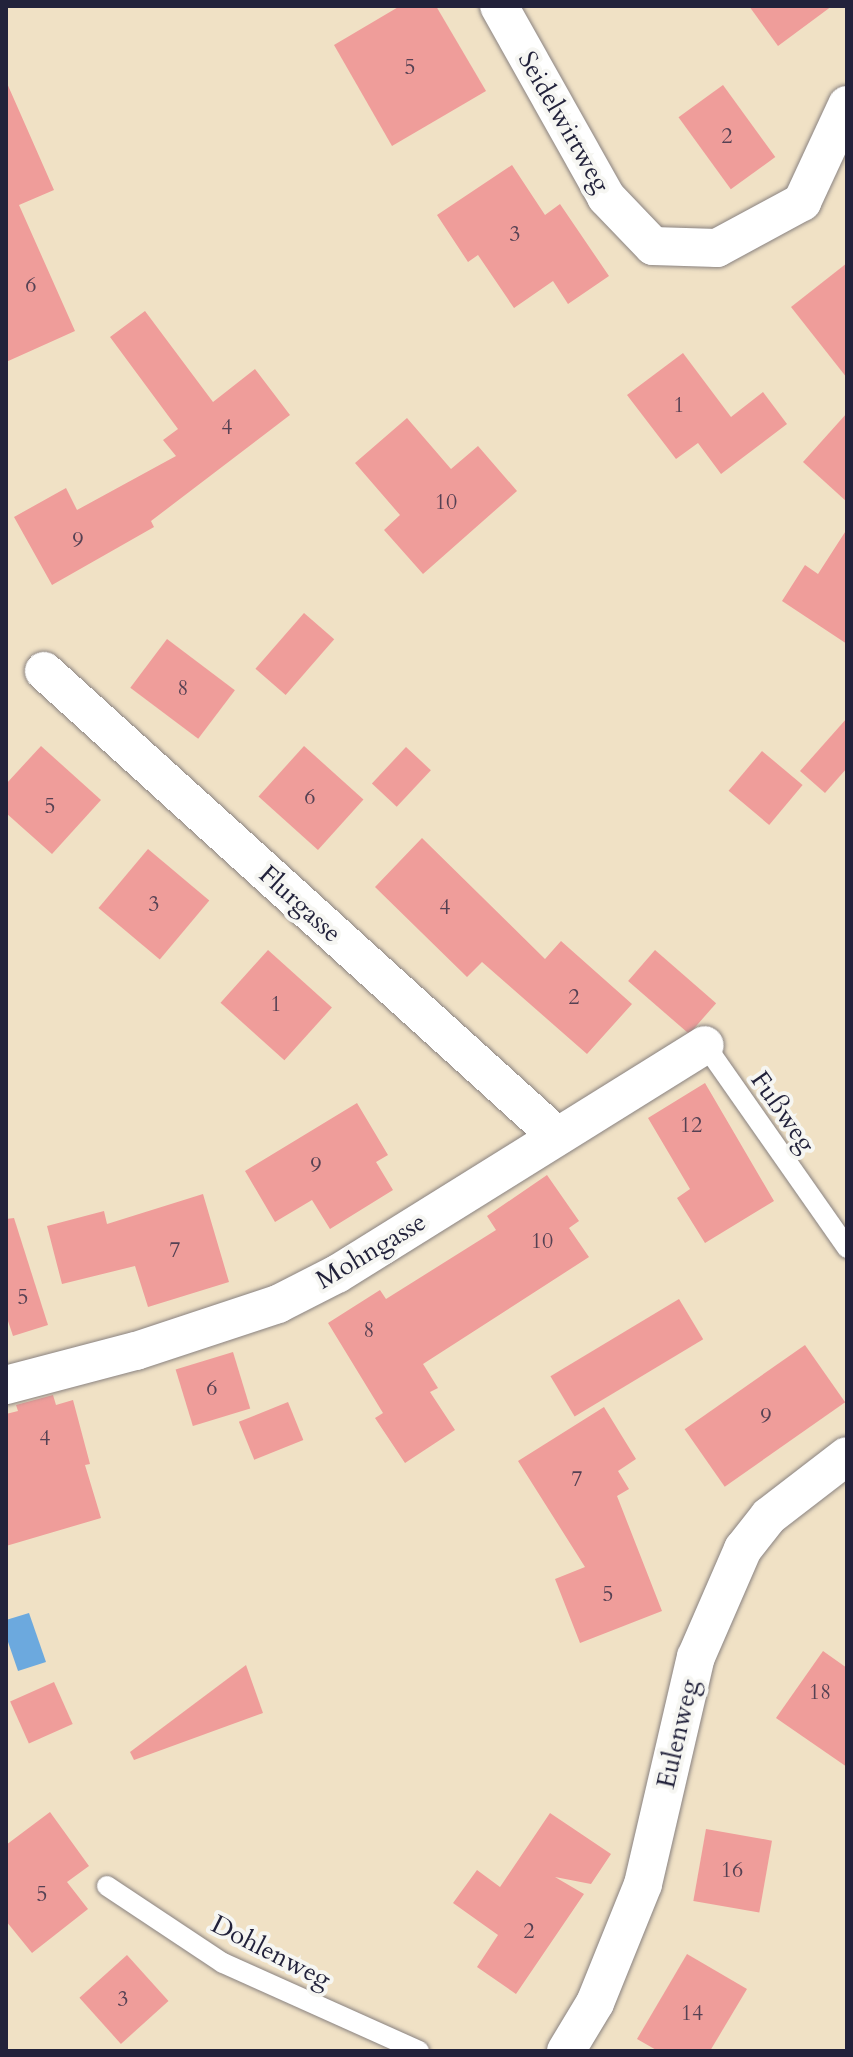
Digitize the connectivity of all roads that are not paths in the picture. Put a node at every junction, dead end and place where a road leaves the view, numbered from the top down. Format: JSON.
{"nodes":[{"id":1,"x":499,"y":6,"type":"edge"},
{"id":2,"x":847,"y":105,"type":"edge"},
{"id":3,"x":44,"y":671,"type":"dead end"},
{"id":4,"x":705,"y":1045,"type":"joint"},
{"id":5,"x":557,"y":1136,"type":"junction"},
{"id":6,"x":847,"y":1248,"type":"edge"},
{"id":7,"x":6,"y":1385,"type":"edge"},
{"id":8,"x":847,"y":1456,"type":"edge"},
{"id":9,"x":107,"y":1886,"type":"dead end"},
{"id":10,"x":419,"y":2051,"type":"edge"},
{"id":11,"x":566,"y":2051,"type":"edge"}],
"edges":[{"from":1,"to":2,"type":"street","name":"Seidelwirtweg"},
{"from":3,"to":5,"type":"street","name":"Flurgasse"},
{"from":4,"to":5,"type":"street","name":"Mohngasse"},
{"from":4,"to":6,"type":"lane","name":"Fußweg"},
{"from":5,"to":7,"type":"street","name":"Mohngasse"},
{"from":8,"to":11,"type":"street","name":"Eulenweg"},
{"from":9,"to":10,"type":"lane","name":"Dohlenweg"}]}
